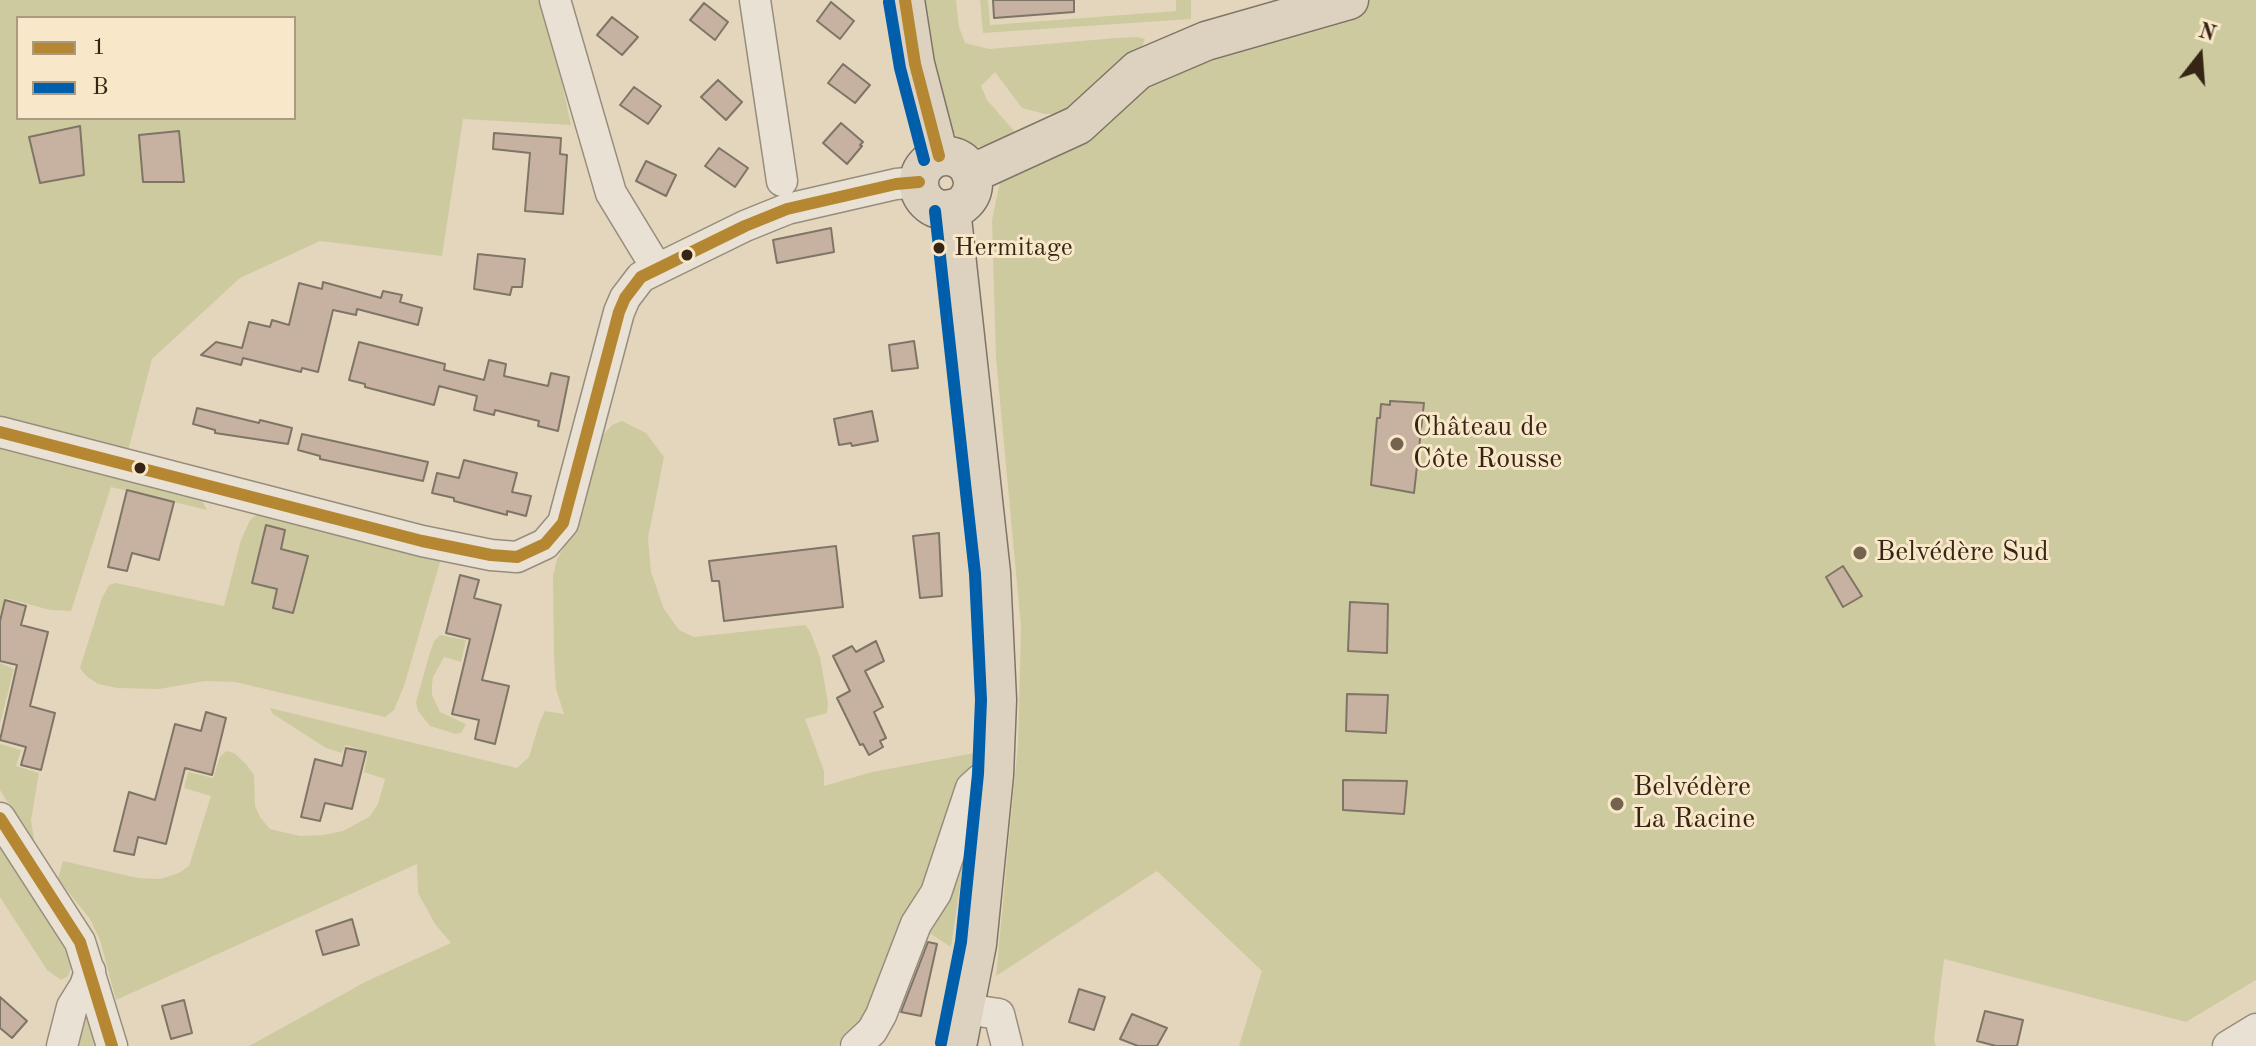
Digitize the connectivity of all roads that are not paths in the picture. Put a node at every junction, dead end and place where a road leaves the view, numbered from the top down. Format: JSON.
{"nodes":[{"id":1,"x":555,"y":0,"type":"edge"},
{"id":2,"x":755,"y":0,"type":"edge"},
{"id":3,"x":905,"y":0,"type":"edge"},
{"id":4,"x":1349,"y":0,"type":"edge"},
{"id":5,"x":943,"y":171,"type":"junction"},
{"id":6,"x":782,"y":181,"type":"dead end"},
{"id":7,"x":656,"y":267,"type":"junction"},
{"id":8,"x":0,"y":432,"type":"edge"},
{"id":9,"x":994,"y":775,"type":"junction"},
{"id":10,"x":0,"y":818,"type":"edge"},
{"id":11,"x":90,"y":971,"type":"junction"},
{"id":12,"x":965,"y":1009,"type":"junction"},
{"id":13,"x":2256,"y":1029,"type":"edge"},
{"id":14,"x":62,"y":1046,"type":"edge"},
{"id":15,"x":112,"y":1046,"type":"edge"},
{"id":16,"x":856,"y":1046,"type":"edge"},
{"id":17,"x":957,"y":1046,"type":"edge"},
{"id":18,"x":1007,"y":1046,"type":"edge"},
{"id":19,"x":2228,"y":1046,"type":"edge"}],
"edges":[{"from":1,"to":7,"type":"street"},
{"from":2,"to":6,"type":"street"},
{"from":3,"to":5,"type":"main road"},
{"from":4,"to":5,"type":"main road"},
{"from":5,"to":7,"type":"street"},
{"from":5,"to":9,"type":"main road"},
{"from":7,"to":8,"type":"street"},
{"from":9,"to":12,"type":"main road"},
{"from":9,"to":16,"type":"street"},
{"from":10,"to":11,"type":"street"},
{"from":11,"to":14,"type":"street"},
{"from":11,"to":15,"type":"street"},
{"from":12,"to":17,"type":"main road"},
{"from":12,"to":18,"type":"street"},
{"from":13,"to":19,"type":"street"}]}
